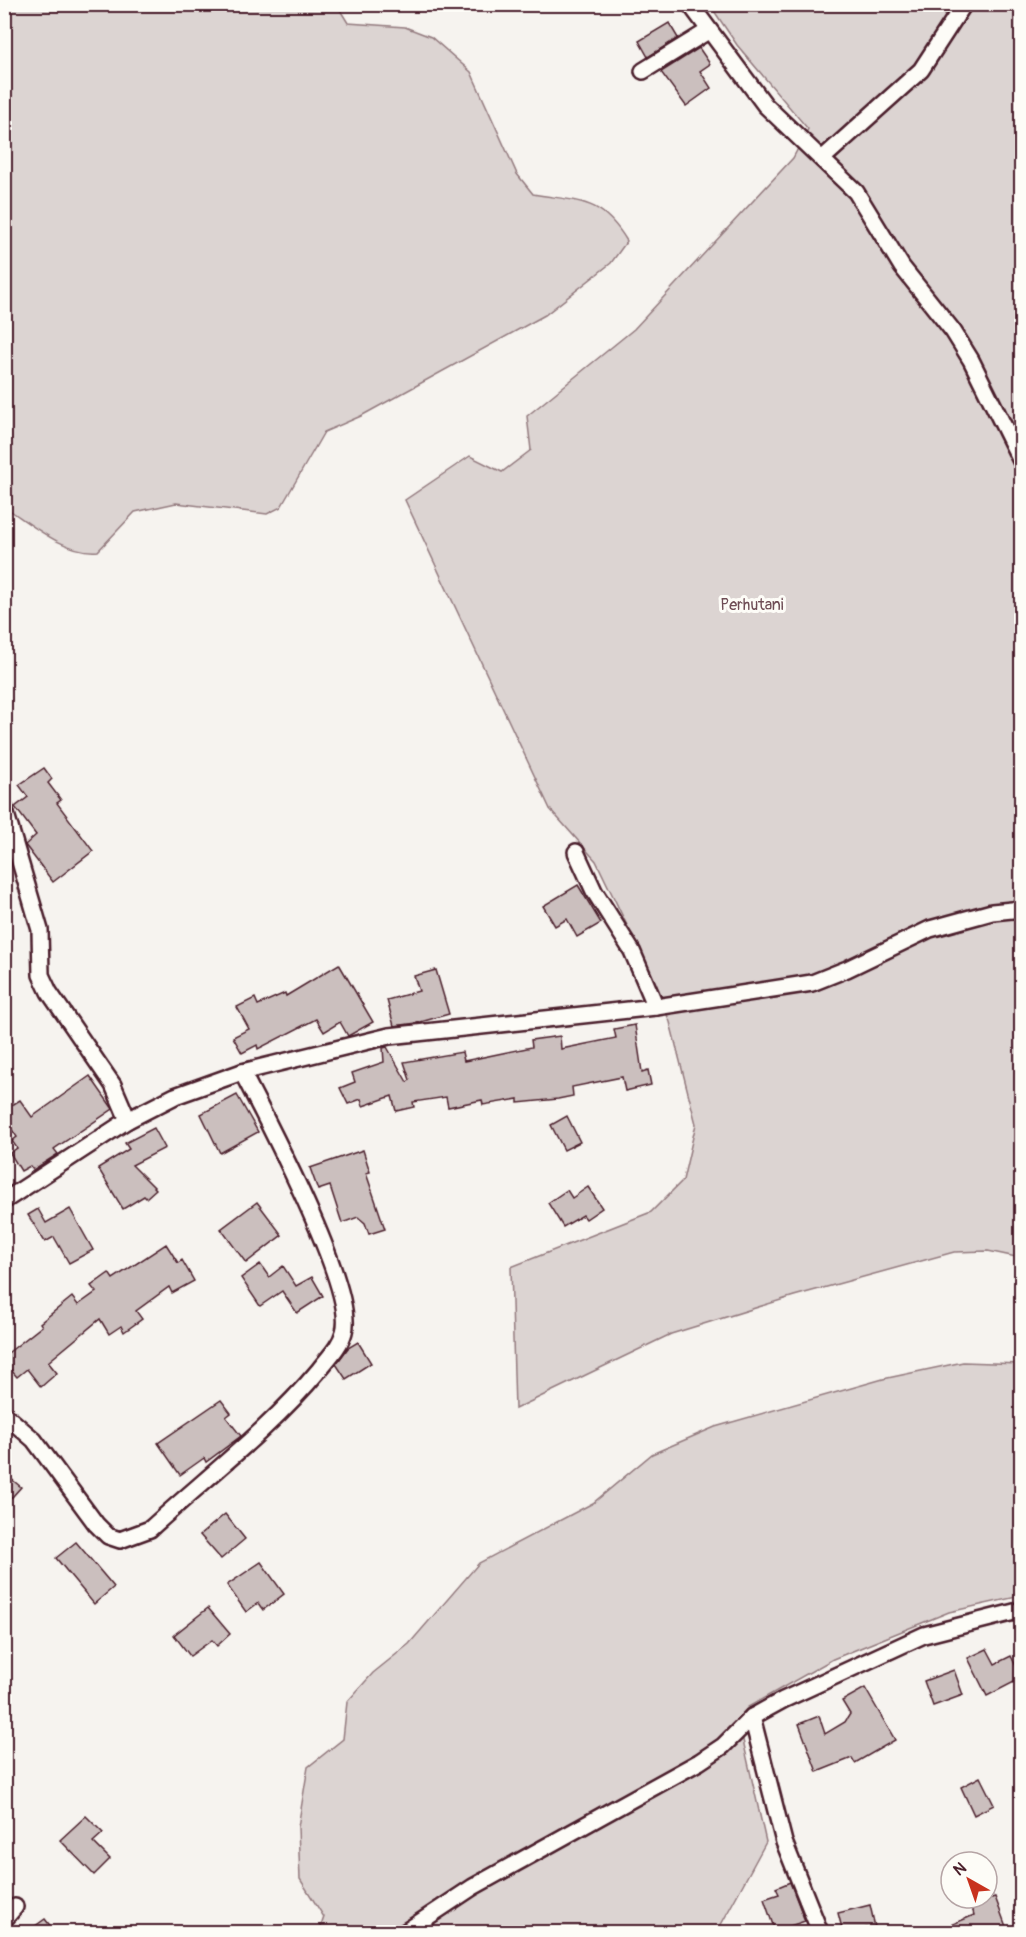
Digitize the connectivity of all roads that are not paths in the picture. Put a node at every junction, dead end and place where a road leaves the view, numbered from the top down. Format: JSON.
{"nodes":[{"id":1,"x":690,"y":4,"type":"edge"},
{"id":2,"x":964,"y":4,"type":"edge"},
{"id":3,"x":708,"y":31,"type":"junction"},
{"id":4,"x":643,"y":71,"type":"dead end"},
{"id":5,"x":822,"y":159,"type":"junction"},
{"id":6,"x":1022,"y":463,"type":"edge"},
{"id":7,"x":4,"y":807,"type":"edge"},
{"id":8,"x":576,"y":852,"type":"dead end"},
{"id":9,"x":1022,"y":909,"type":"edge"},
{"id":10,"x":656,"y":1007,"type":"junction"},
{"id":11,"x":242,"y":1072,"type":"junction"},
{"id":12,"x":128,"y":1120,"type":"junction"},
{"id":13,"x":4,"y":1201,"type":"edge"},
{"id":14,"x":4,"y":1414,"type":"edge"},
{"id":15,"x":1022,"y":1610,"type":"edge"},
{"id":16,"x":753,"y":1717,"type":"junction"},
{"id":17,"x":15,"y":1907,"type":"dead end"},
{"id":18,"x":4,"y":1920,"type":"edge"},
{"id":19,"x":405,"y":1932,"type":"edge"},
{"id":20,"x":820,"y":1932,"type":"edge"}],
"edges":[{"from":1,"to":3,"type":"street"},
{"from":2,"to":5,"type":"street"},
{"from":3,"to":4,"type":"street"},
{"from":3,"to":5,"type":"street"},
{"from":5,"to":6,"type":"street"},
{"from":7,"to":12,"type":"street"},
{"from":8,"to":10,"type":"street"},
{"from":9,"to":10,"type":"street"},
{"from":10,"to":11,"type":"street"},
{"from":11,"to":12,"type":"street"},
{"from":11,"to":14,"type":"street"},
{"from":12,"to":13,"type":"street"},
{"from":15,"to":16,"type":"street"},
{"from":16,"to":19,"type":"street"},
{"from":16,"to":20,"type":"street"},
{"from":17,"to":18,"type":"street"}]}
